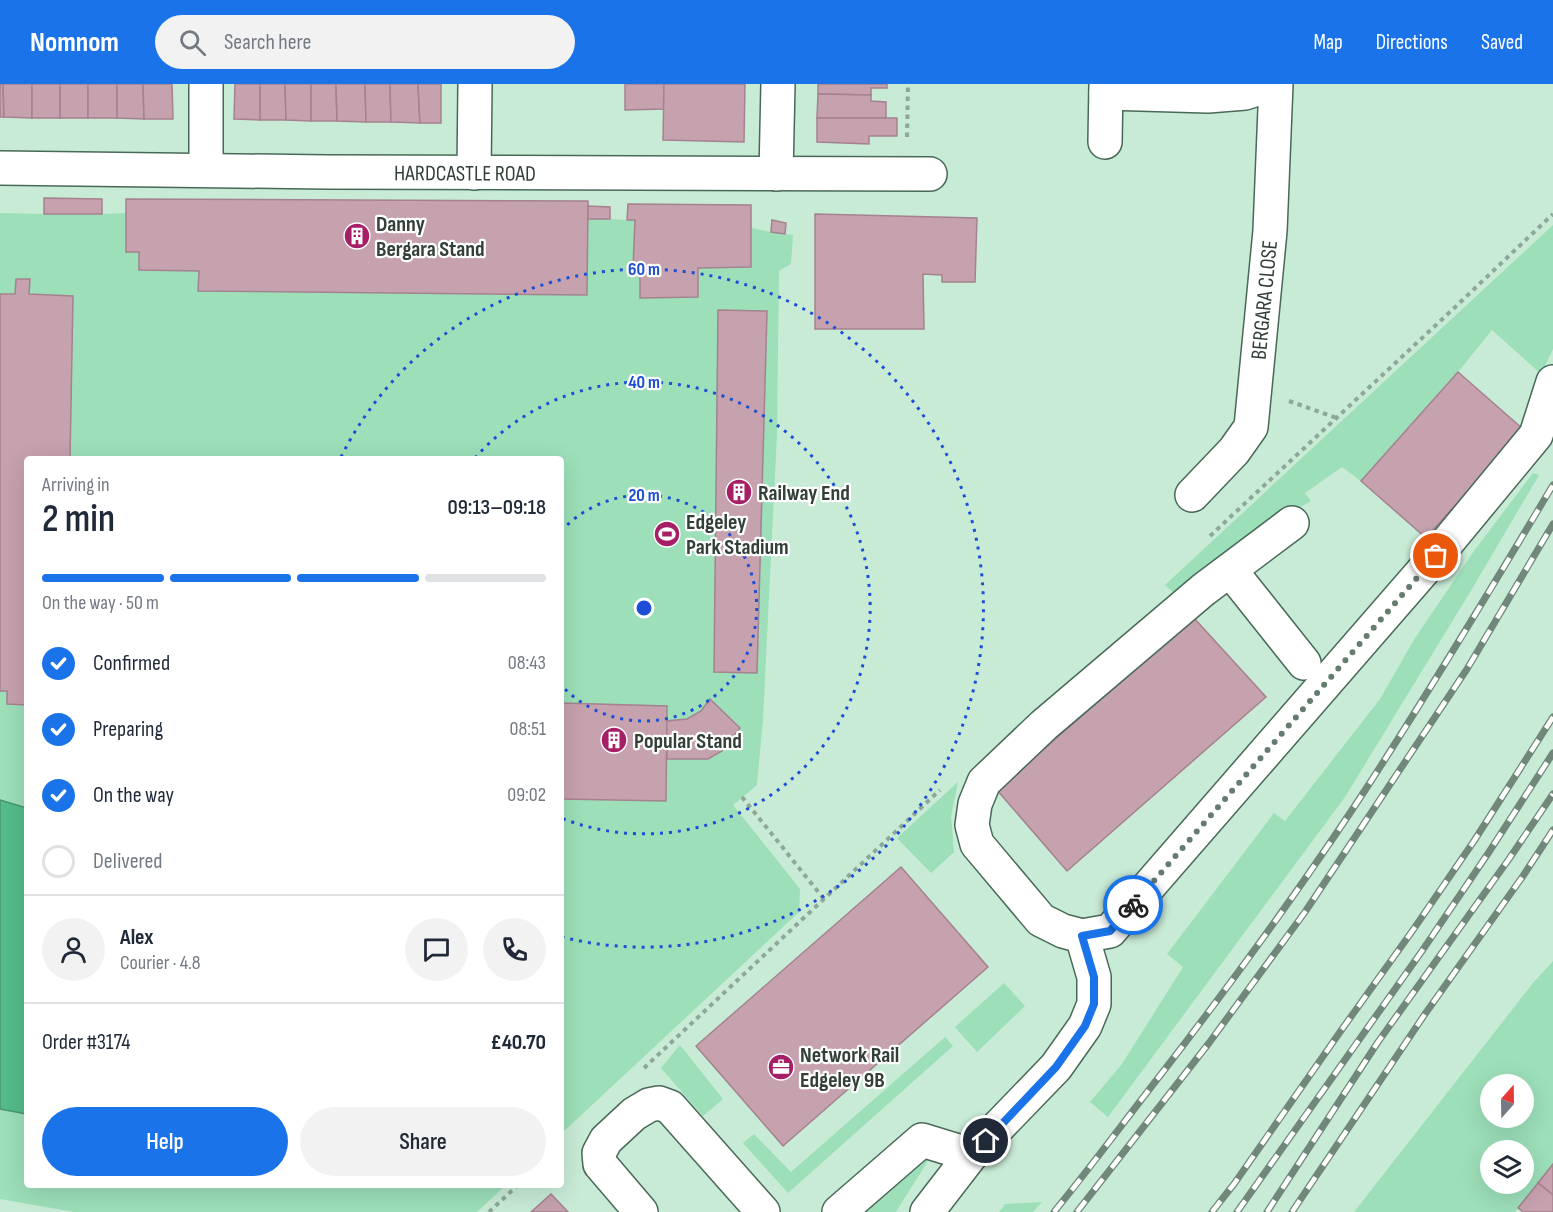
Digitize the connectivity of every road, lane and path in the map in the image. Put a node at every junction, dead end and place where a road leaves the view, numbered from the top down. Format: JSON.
{"nodes":[{"id":1,"x":206,"y":84,"type":"edge"},
{"id":2,"x":475,"y":84,"type":"edge"},
{"id":3,"x":778,"y":84,"type":"edge"},
{"id":4,"x":908,"y":84,"type":"edge"},
{"id":5,"x":1274,"y":84,"type":"edge"},
{"id":6,"x":1106,"y":88,"type":"edge"},
{"id":7,"x":1105,"y":142,"type":"dead end"},
{"id":8,"x":0,"y":168,"type":"edge"},
{"id":9,"x":206,"y":170,"type":"junction"},
{"id":10,"x":474,"y":172,"type":"junction"},
{"id":11,"x":776,"y":174,"type":"junction"},
{"id":12,"x":918,"y":174,"type":"joint"},
{"id":13,"x":1553,"y":382,"type":"edge"},
{"id":14,"x":1256,"y":389,"type":"junction"},
{"id":15,"x":1337,"y":418,"type":"dead end"},
{"id":16,"x":1192,"y":495,"type":"dead end"},
{"id":17,"x":1292,"y":522,"type":"dead end"},
{"id":18,"x":1230,"y":570,"type":"junction"},
{"id":19,"x":1304,"y":663,"type":"dead end"},
{"id":20,"x":742,"y":797,"type":"dead end"},
{"id":21,"x":824,"y":899,"type":"dead end"},
{"id":22,"x":1082,"y":936,"type":"junction"},
{"id":23,"x":971,"y":1155,"type":"junction"},
{"id":24,"x":515,"y":1188,"type":"edge"},
{"id":25,"x":489,"y":1212,"type":"edge"},
{"id":26,"x":641,"y":1212,"type":"edge"},
{"id":27,"x":764,"y":1212,"type":"edge"},
{"id":28,"x":839,"y":1212,"type":"edge"},
{"id":29,"x":927,"y":1212,"type":"edge"}],
"edges":[{"from":1,"to":9,"type":"street"},
{"from":2,"to":10,"type":"street"},
{"from":3,"to":11,"type":"street"},
{"from":4,"to":12,"type":"path"},
{"from":5,"to":6,"type":"street","name":"BERGARA CLOSE"},
{"from":5,"to":14,"type":"street","name":"BERGARA CLOSE"},
{"from":6,"to":7,"type":"street","name":"BERGARA CLOSE"},
{"from":8,"to":9,"type":"street","name":"HARDCASTLE ROAD"},
{"from":9,"to":10,"type":"street","name":"HARDCASTLE ROAD"},
{"from":10,"to":11,"type":"street","name":"HARDCASTLE ROAD"},
{"from":11,"to":12,"type":"street","name":"HARDCASTLE ROAD"},
{"from":13,"to":22,"type":"street"},
{"from":14,"to":15,"type":"path"},
{"from":14,"to":16,"type":"street","name":"BERGARA CLOSE"},
{"from":17,"to":18,"type":"street"},
{"from":18,"to":19,"type":"street"},
{"from":18,"to":22,"type":"street"},
{"from":20,"to":21,"type":"path"},
{"from":22,"to":23,"type":"street"},
{"from":23,"to":28,"type":"street"},
{"from":23,"to":29,"type":"street"},
{"from":24,"to":25,"type":"path"},
{"from":26,"to":27,"type":"street"}]}
